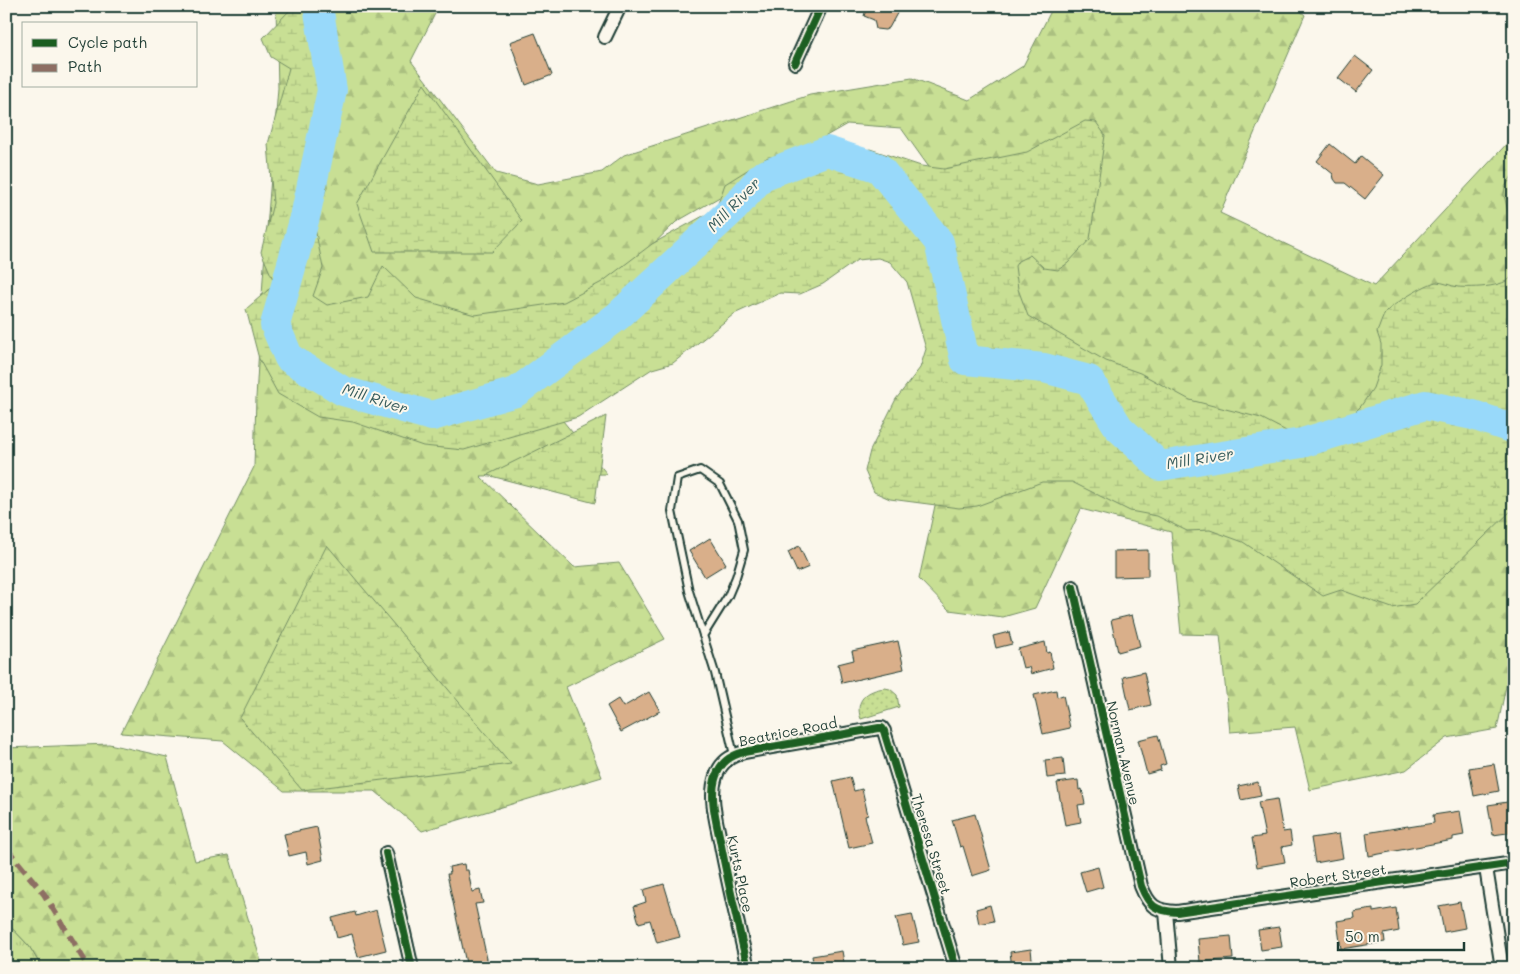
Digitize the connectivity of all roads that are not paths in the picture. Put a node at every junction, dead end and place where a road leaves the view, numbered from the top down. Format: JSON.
{"nodes":[{"id":1,"x":620,"y":6,"type":"edge"},
{"id":2,"x":820,"y":6,"type":"edge"},
{"id":3,"x":606,"y":37,"type":"dead end"},
{"id":4,"x":795,"y":63,"type":"dead end"},
{"id":5,"x":1072,"y":587,"type":"dead end"},
{"id":6,"x":703,"y":636,"type":"junction"},
{"id":7,"x":882,"y":728,"type":"joint"},
{"id":8,"x":734,"y":755,"type":"junction"},
{"id":9,"x":714,"y":784,"type":"joint"},
{"id":10,"x":386,"y":853,"type":"dead end"},
{"id":11,"x":1514,"y":863,"type":"edge"},
{"id":12,"x":1486,"y":868,"type":"junction"},
{"id":13,"x":1166,"y":912,"type":"junction"},
{"id":14,"x":412,"y":968,"type":"edge"},
{"id":15,"x":748,"y":968,"type":"edge"},
{"id":16,"x":956,"y":968,"type":"edge"},
{"id":17,"x":1171,"y":968,"type":"edge"},
{"id":18,"x":1502,"y":968,"type":"edge"}],
"edges":[{"from":1,"to":3,"type":"street"},
{"from":2,"to":4,"type":"street"},
{"from":5,"to":13,"type":"street","name":"Norman Avenue"},
{"from":6,"to":6,"type":"lane"},
{"from":6,"to":8,"type":"lane"},
{"from":7,"to":8,"type":"street","name":"Beatrice Road"},
{"from":7,"to":16,"type":"street","name":"Theresa Street"},
{"from":8,"to":9,"type":"street","name":"Beatrice Road"},
{"from":9,"to":15,"type":"street","name":"Kurts Place"},
{"from":10,"to":14,"type":"street"},
{"from":11,"to":12,"type":"street","name":"Robert Street"},
{"from":12,"to":13,"type":"street","name":"Robert Street"},
{"from":12,"to":18,"type":"street"},
{"from":13,"to":17,"type":"street"}]}
